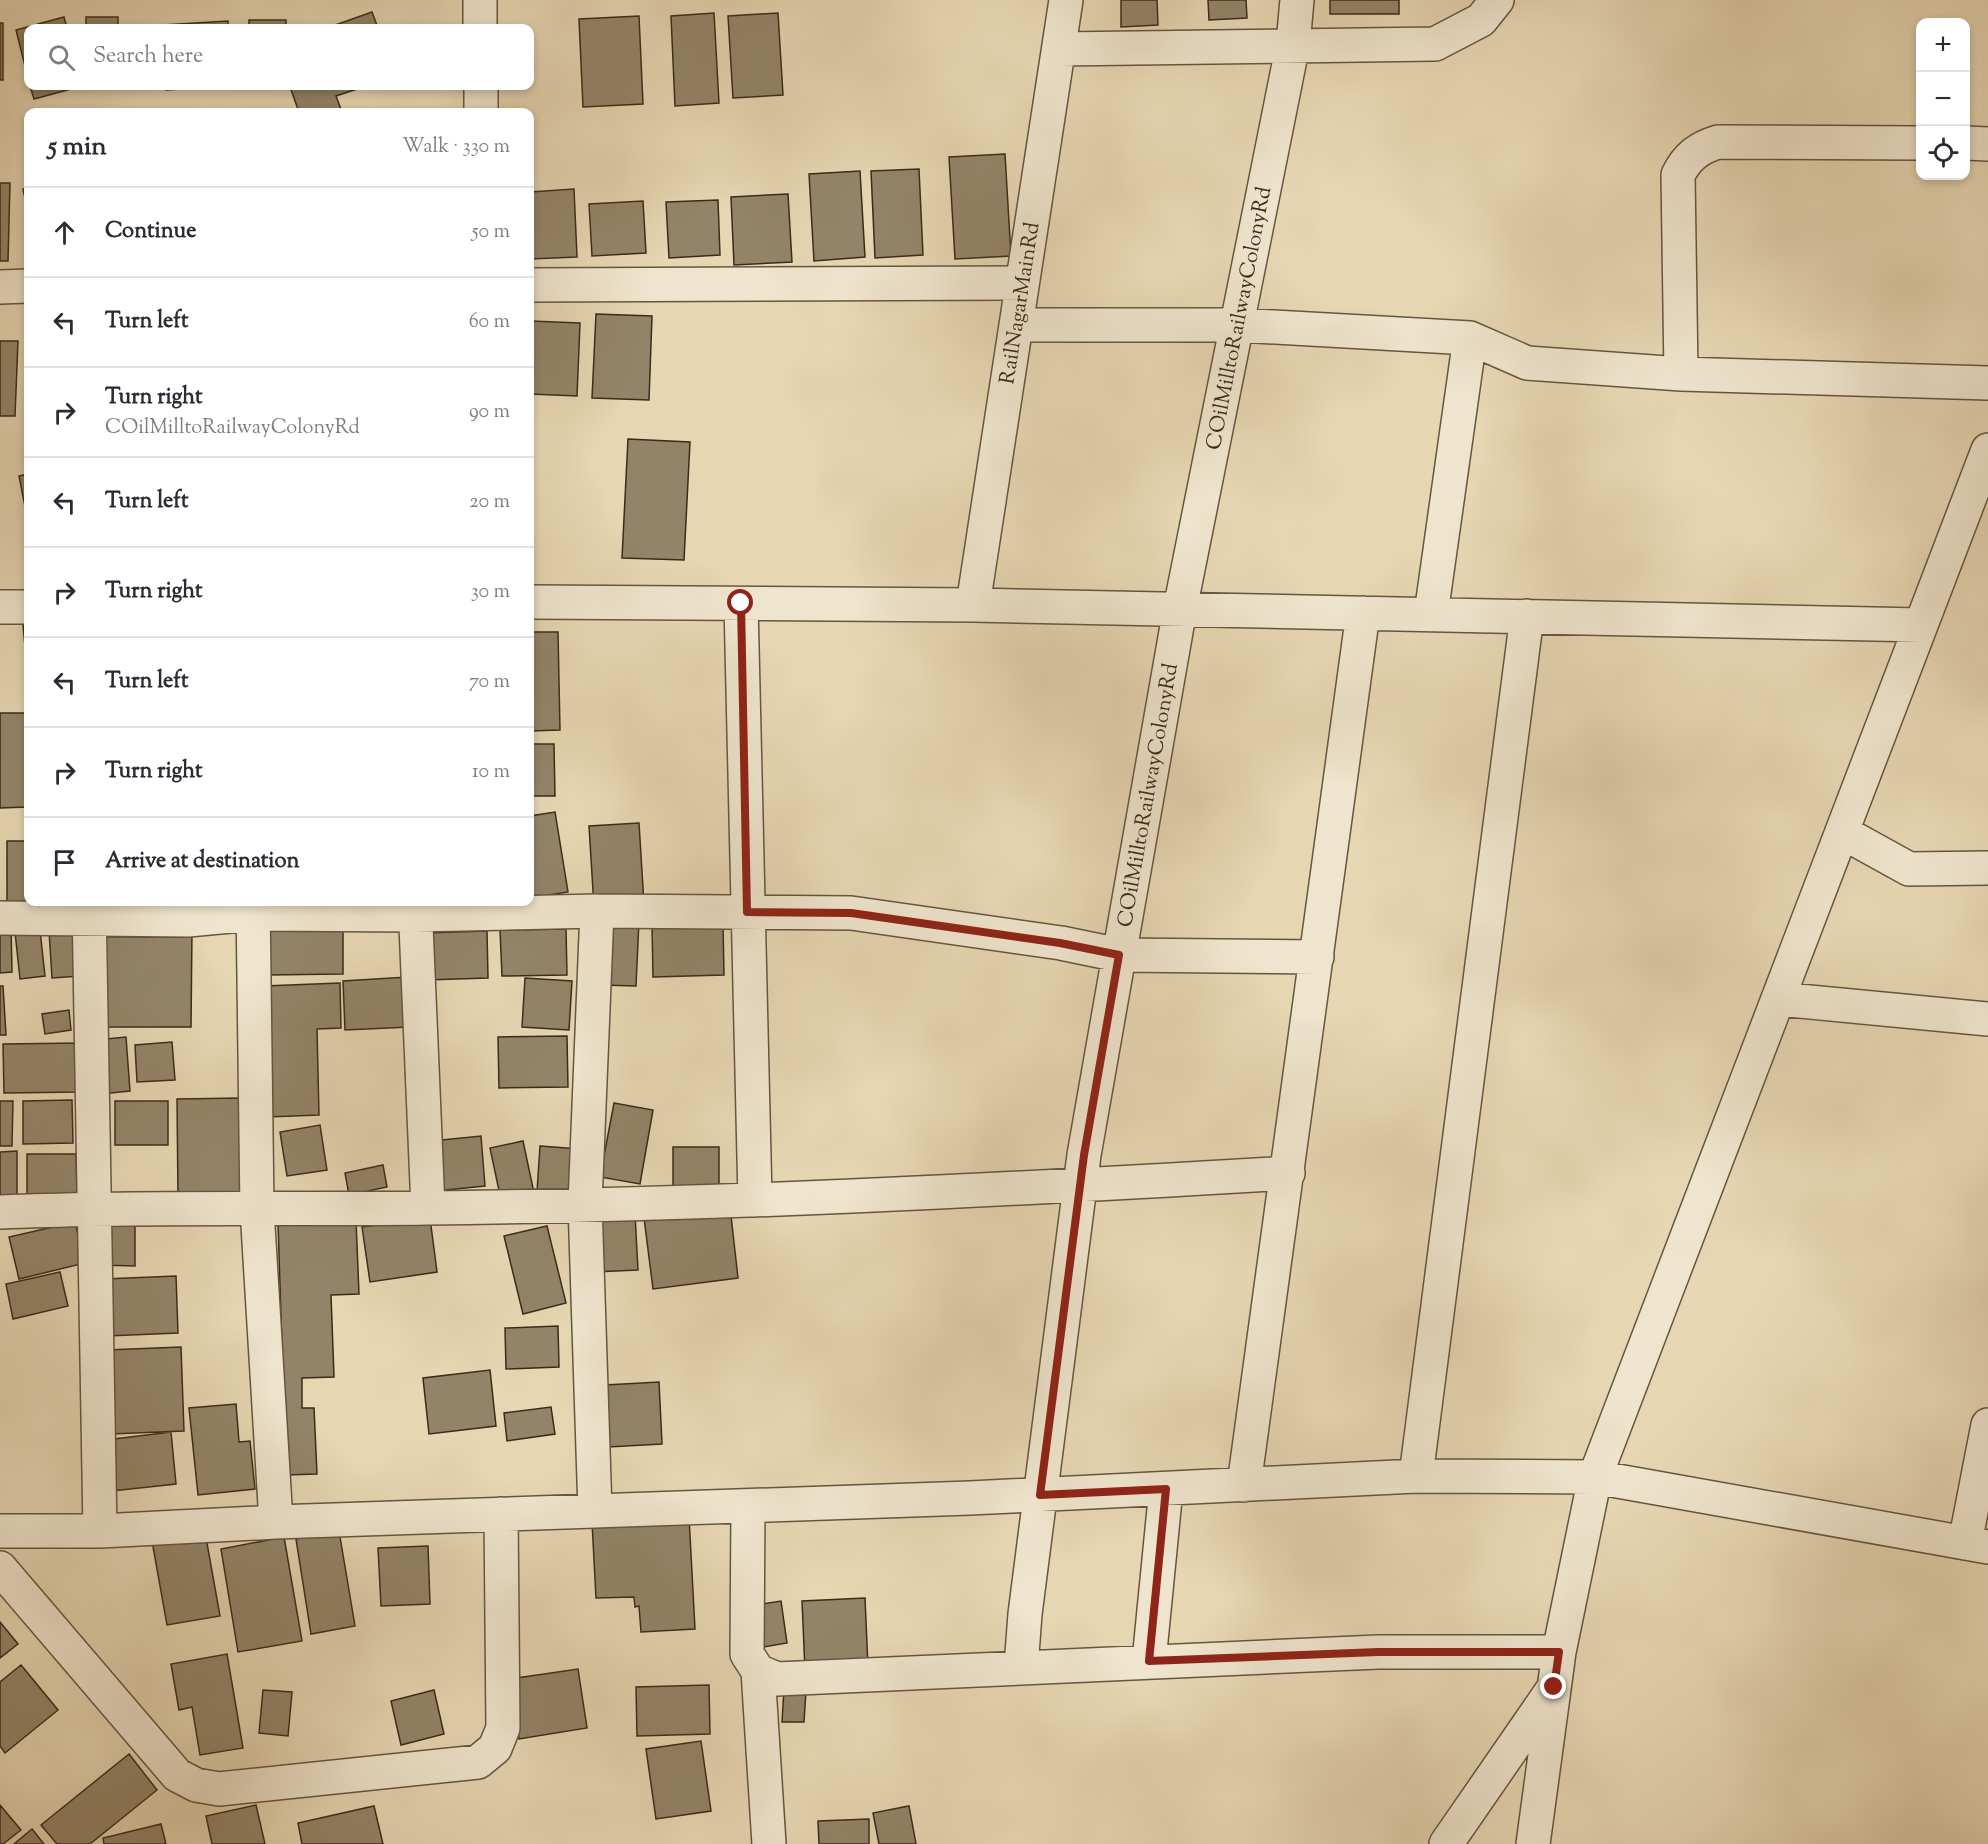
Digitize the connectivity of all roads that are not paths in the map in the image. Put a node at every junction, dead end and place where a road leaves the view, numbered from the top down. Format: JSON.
{"nodes":[{"id":1,"x":480,"y":0,"type":"edge"},
{"id":2,"x":1066,"y":0,"type":"edge"},
{"id":3,"x":1297,"y":0,"type":"edge"},
{"id":4,"x":1497,"y":0,"type":"edge"},
{"id":5,"x":480,"y":24,"type":"edge"},
{"id":6,"x":1293,"y":44,"type":"junction"},
{"id":7,"x":1059,"y":50,"type":"junction"},
{"id":8,"x":481,"y":90,"type":"edge"},
{"id":9,"x":481,"y":108,"type":"edge"},
{"id":10,"x":1916,"y":143,"type":"edge"},
{"id":11,"x":1970,"y":143,"type":"edge"},
{"id":12,"x":1988,"y":144,"type":"edge"},
{"id":13,"x":1022,"y":283,"type":"junction"},
{"id":14,"x":534,"y":285,"type":"edge"},
{"id":15,"x":0,"y":286,"type":"edge"},
{"id":16,"x":24,"y":286,"type":"edge"},
{"id":17,"x":1016,"y":325,"type":"junction"},
{"id":18,"x":1237,"y":325,"type":"junction"},
{"id":19,"x":1470,"y":338,"type":"junction"},
{"id":20,"x":1681,"y":374,"type":"junction"},
{"id":21,"x":1988,"y":384,"type":"edge"},
{"id":22,"x":1988,"y":450,"type":"edge"},
{"id":23,"x":534,"y":602,"type":"edge"},
{"id":24,"x":741,"y":603,"type":"junction"},
{"id":25,"x":973,"y":605,"type":"junction"},
{"id":26,"x":0,"y":607,"type":"edge"},
{"id":27,"x":24,"y":607,"type":"edge"},
{"id":28,"x":1180,"y":609,"type":"junction"},
{"id":29,"x":1363,"y":613,"type":"junction"},
{"id":30,"x":1431,"y":614,"type":"junction"},
{"id":31,"x":1527,"y":616,"type":"junction"},
{"id":32,"x":1921,"y":625,"type":"junction"},
{"id":33,"x":1842,"y":832,"type":"junction"},
{"id":34,"x":1988,"y":868,"type":"edge"},
{"id":35,"x":252,"y":908,"type":"edge"},
{"id":36,"x":415,"y":908,"type":"edge"},
{"id":37,"x":89,"y":910,"type":"edge"},
{"id":38,"x":597,"y":911,"type":"junction"},
{"id":39,"x":747,"y":912,"type":"junction"},
{"id":40,"x":0,"y":918,"type":"edge"},
{"id":41,"x":1119,"y":955,"type":"junction"},
{"id":42,"x":1317,"y":957,"type":"junction"},
{"id":43,"x":1778,"y":999,"type":"junction"},
{"id":44,"x":1988,"y":1019,"type":"edge"},
{"id":45,"x":1288,"y":1173,"type":"junction"},
{"id":46,"x":1080,"y":1185,"type":"junction"},
{"id":47,"x":755,"y":1200,"type":"junction"},
{"id":48,"x":585,"y":1204,"type":"junction"},
{"id":49,"x":428,"y":1208,"type":"junction"},
{"id":50,"x":93,"y":1209,"type":"junction"},
{"id":51,"x":256,"y":1209,"type":"junction"},
{"id":52,"x":0,"y":1212,"type":"edge"},
{"id":53,"x":1988,"y":1425,"type":"edge"},
{"id":54,"x":1416,"y":1476,"type":"junction"},
{"id":55,"x":1595,"y":1477,"type":"junction"},
{"id":56,"x":1244,"y":1485,"type":"junction"},
{"id":57,"x":1166,"y":1489,"type":"junction"},
{"id":58,"x":1040,"y":1495,"type":"junction"},
{"id":59,"x":748,"y":1506,"type":"junction"},
{"id":60,"x":595,"y":1511,"type":"junction"},
{"id":61,"x":501,"y":1514,"type":"junction"},
{"id":62,"x":276,"y":1522,"type":"junction"},
{"id":63,"x":0,"y":1531,"type":"edge"},
{"id":64,"x":100,"y":1531,"type":"junction"},
{"id":65,"x":1976,"y":1545,"type":"edge"},
{"id":66,"x":0,"y":1568,"type":"edge"},
{"id":67,"x":1559,"y":1652,"type":"junction"},
{"id":68,"x":1149,"y":1661,"type":"junction"},
{"id":69,"x":1021,"y":1667,"type":"junction"},
{"id":70,"x":758,"y":1671,"type":"junction"},
{"id":71,"x":1554,"y":1687,"type":"junction"},
{"id":72,"x":769,"y":1844,"type":"edge"},
{"id":73,"x":1446,"y":1844,"type":"edge"},
{"id":74,"x":1533,"y":1844,"type":"edge"}],
"edges":[{"from":1,"to":5,"type":"street"},
{"from":2,"to":7,"type":"street","name":"RailNagarMainRd"},
{"from":3,"to":6,"type":"street","name":"COilMilltoRailwayColonyRd"},
{"from":4,"to":6,"type":"street"},
{"from":6,"to":7,"type":"street"},
{"from":6,"to":18,"type":"street","name":"COilMilltoRailwayColonyRd"},
{"from":7,"to":13,"type":"street","name":"RailNagarMainRd"},
{"from":8,"to":9,"type":"street"},
{"from":10,"to":20,"type":"street"},
{"from":11,"to":12,"type":"street"},
{"from":13,"to":14,"type":"street"},
{"from":13,"to":17,"type":"street","name":"RailNagarMainRd"},
{"from":15,"to":16,"type":"street"},
{"from":17,"to":18,"type":"street"},
{"from":17,"to":25,"type":"street","name":"RailNagarMainRd"},
{"from":18,"to":19,"type":"street"},
{"from":18,"to":28,"type":"street","name":"COilMilltoRailwayColonyRd"},
{"from":19,"to":20,"type":"street"},
{"from":19,"to":30,"type":"street"},
{"from":20,"to":21,"type":"street"},
{"from":22,"to":32,"type":"street"},
{"from":23,"to":24,"type":"street"},
{"from":24,"to":25,"type":"street"},
{"from":24,"to":39,"type":"street"},
{"from":25,"to":28,"type":"street"},
{"from":26,"to":27,"type":"street"},
{"from":28,"to":29,"type":"street"},
{"from":28,"to":41,"type":"street","name":"COilMilltoRailwayColonyRd"},
{"from":29,"to":30,"type":"street"},
{"from":29,"to":42,"type":"street"},
{"from":30,"to":31,"type":"street"},
{"from":31,"to":32,"type":"street"},
{"from":31,"to":54,"type":"street"},
{"from":32,"to":33,"type":"street"},
{"from":33,"to":34,"type":"street"},
{"from":33,"to":43,"type":"street"},
{"from":35,"to":36,"type":"street"},
{"from":35,"to":37,"type":"street"},
{"from":35,"to":51,"type":"street"},
{"from":36,"to":38,"type":"street"},
{"from":36,"to":49,"type":"street"},
{"from":37,"to":40,"type":"street"},
{"from":37,"to":50,"type":"street"},
{"from":38,"to":39,"type":"street"},
{"from":38,"to":48,"type":"street"},
{"from":39,"to":41,"type":"street"},
{"from":39,"to":47,"type":"street"},
{"from":41,"to":42,"type":"street"},
{"from":41,"to":46,"type":"street","name":"COilMilltoRailwayColonyRd"},
{"from":42,"to":45,"type":"street"},
{"from":43,"to":44,"type":"street"},
{"from":43,"to":55,"type":"street"},
{"from":45,"to":46,"type":"street"},
{"from":45,"to":56,"type":"street"},
{"from":46,"to":47,"type":"street"},
{"from":46,"to":58,"type":"street","name":"COilMilltoRailwayColonyRd"},
{"from":47,"to":48,"type":"street"},
{"from":48,"to":49,"type":"street"},
{"from":48,"to":60,"type":"street"},
{"from":49,"to":51,"type":"street"},
{"from":50,"to":51,"type":"street"},
{"from":50,"to":52,"type":"street"},
{"from":50,"to":64,"type":"street"},
{"from":51,"to":62,"type":"street"},
{"from":53,"to":65,"type":"street"},
{"from":54,"to":55,"type":"street"},
{"from":54,"to":56,"type":"street"},
{"from":55,"to":65,"type":"street"},
{"from":55,"to":67,"type":"street"},
{"from":56,"to":57,"type":"street"},
{"from":57,"to":58,"type":"street"},
{"from":57,"to":68,"type":"street"},
{"from":58,"to":59,"type":"street"},
{"from":58,"to":69,"type":"street","name":"COilMilltoRailwayColonyRd"},
{"from":59,"to":60,"type":"street"},
{"from":59,"to":70,"type":"street"},
{"from":60,"to":61,"type":"street"},
{"from":61,"to":62,"type":"street"},
{"from":61,"to":66,"type":"street"},
{"from":62,"to":64,"type":"street"},
{"from":63,"to":64,"type":"street"},
{"from":67,"to":68,"type":"street"},
{"from":67,"to":71,"type":"street"},
{"from":68,"to":69,"type":"street"},
{"from":69,"to":70,"type":"street"},
{"from":70,"to":72,"type":"street"},
{"from":71,"to":73,"type":"street"},
{"from":71,"to":74,"type":"street"}]}
